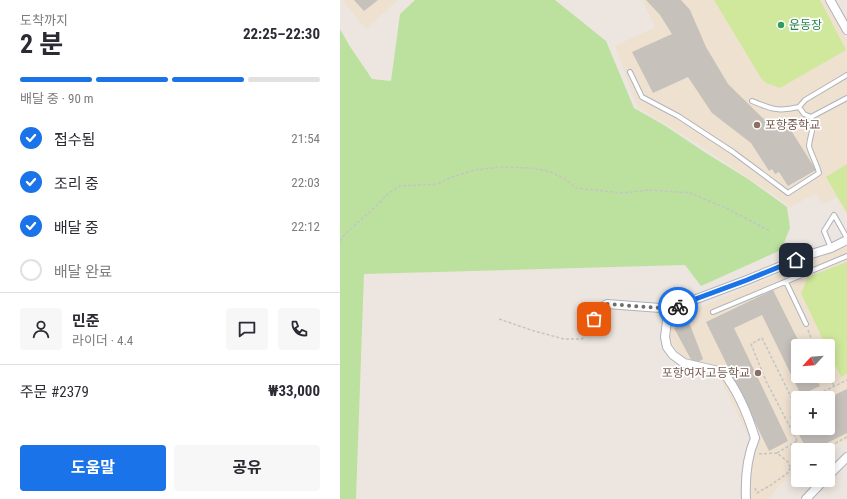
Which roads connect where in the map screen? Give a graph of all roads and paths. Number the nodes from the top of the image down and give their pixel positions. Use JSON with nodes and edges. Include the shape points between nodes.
{"nodes":[{"id":1,"x":830,"y":0,"type":"edge"},
{"id":2,"x":847,"y":30,"type":"edge"},
{"id":3,"x":630,"y":72,"type":"dead end"},
{"id":4,"x":847,"y":75,"type":"edge"},
{"id":5,"x":847,"y":98,"type":"edge"},
{"id":6,"x":752,"y":101,"type":"dead end"},
{"id":7,"x":799,"y":107,"type":"junction"},
{"id":8,"x":811,"y":117,"type":"junction"},
{"id":9,"x":770,"y":231,"type":"dead end"},
{"id":10,"x":847,"y":239,"type":"edge"},
{"id":11,"x":340,"y":241,"type":"edge"},
{"id":12,"x":831,"y":248,"type":"junction"},
{"id":13,"x":847,"y":256,"type":"edge"},
{"id":14,"x":786,"y":282,"type":"junction"},
{"id":15,"x":674,"y":309,"type":"junction"},
{"id":16,"x":713,"y":312,"type":"dead end"},
{"id":17,"x":500,"y":319,"type":"dead end"},
{"id":18,"x":594,"y":319,"type":"joint"},
{"id":19,"x":806,"y":324,"type":"joint"},
{"id":20,"x":811,"y":339,"type":"edge"},
{"id":21,"x":847,"y":380,"type":"edge"},
{"id":22,"x":832,"y":383,"type":"edge"},
{"id":23,"x":834,"y":386,"type":"junction"},
{"id":24,"x":824,"y":391,"type":"edge"},
{"id":25,"x":791,"y":397,"type":"edge"},
{"id":26,"x":791,"y":429,"type":"edge"},
{"id":27,"x":794,"y":435,"type":"edge"},
{"id":28,"x":847,"y":437,"type":"edge"},
{"id":29,"x":797,"y":441,"type":"joint"},
{"id":30,"x":835,"y":443,"type":"edge"},
{"id":31,"x":777,"y":453,"type":"junction"},
{"id":32,"x":754,"y":456,"type":"dead end"},
{"id":33,"x":847,"y":457,"type":"edge"},
{"id":34,"x":790,"y":467,"type":"joint"},
{"id":35,"x":835,"y":469,"type":"edge"},
{"id":36,"x":755,"y":486,"type":"dead end"},
{"id":37,"x":817,"y":487,"type":"edge"},
{"id":38,"x":746,"y":499,"type":"edge"},
{"id":39,"x":806,"y":499,"type":"edge"}],
"edges":[{"from":1,"to":2,"type":"street"},
{"from":3,"to":8,"type":"lane","via":[[642,97],[678,116],[733,152],[788,193],[819,173],[817,162],[809,147],[814,126]]},
{"from":4,"to":7,"type":"lane","via":[[805,100]]},
{"from":5,"to":8,"type":"lane"},
{"from":6,"to":7,"type":"lane","via":[[772,110]]},
{"from":7,"to":8,"type":"lane","via":[[804,114]]},
{"from":9,"to":11,"type":"path","via":[[690,193],[649,190],[623,193],[576,188],[551,172],[502,167],[475,170],[437,184],[400,186],[389,193]]},
{"from":10,"to":12,"type":"street"},
{"from":10,"to":12,"type":"lane","via":[[834,215],[824,231]]},
{"from":12,"to":15,"type":"street"},
{"from":13,"to":14,"type":"lane"},
{"from":14,"to":16,"type":"lane"},
{"from":14,"to":19,"type":"lane"},
{"from":15,"to":18,"type":"street","via":[[607,304],[598,309]]},
{"from":15,"to":38,"type":"street","via":[[667,321],[667,347],[684,363],[723,372],[737,392],[751,425],[755,438],[747,469]]},
{"from":17,"to":18,"type":"path","via":[[564,339],[582,339],[590,330]]},
{"from":19,"to":20,"type":"path"},
{"from":21,"to":23,"type":"path"},
{"from":22,"to":23,"type":"path"},
{"from":23,"to":24,"type":"path"},
{"from":25,"to":26,"type":"path","via":[[762,338],[751,344],[766,381]]},
{"from":27,"to":29,"type":"path"},
{"from":28,"to":30,"type":"path"},
{"from":29,"to":31,"type":"path"},
{"from":31,"to":32,"type":"path","via":[[761,453]]},
{"from":31,"to":34,"type":"path"},
{"from":33,"to":35,"type":"street"},
{"from":34,"to":36,"type":"path","via":[[789,472],[762,491],[757,493]]},
{"from":37,"to":39,"type":"street"}]}
